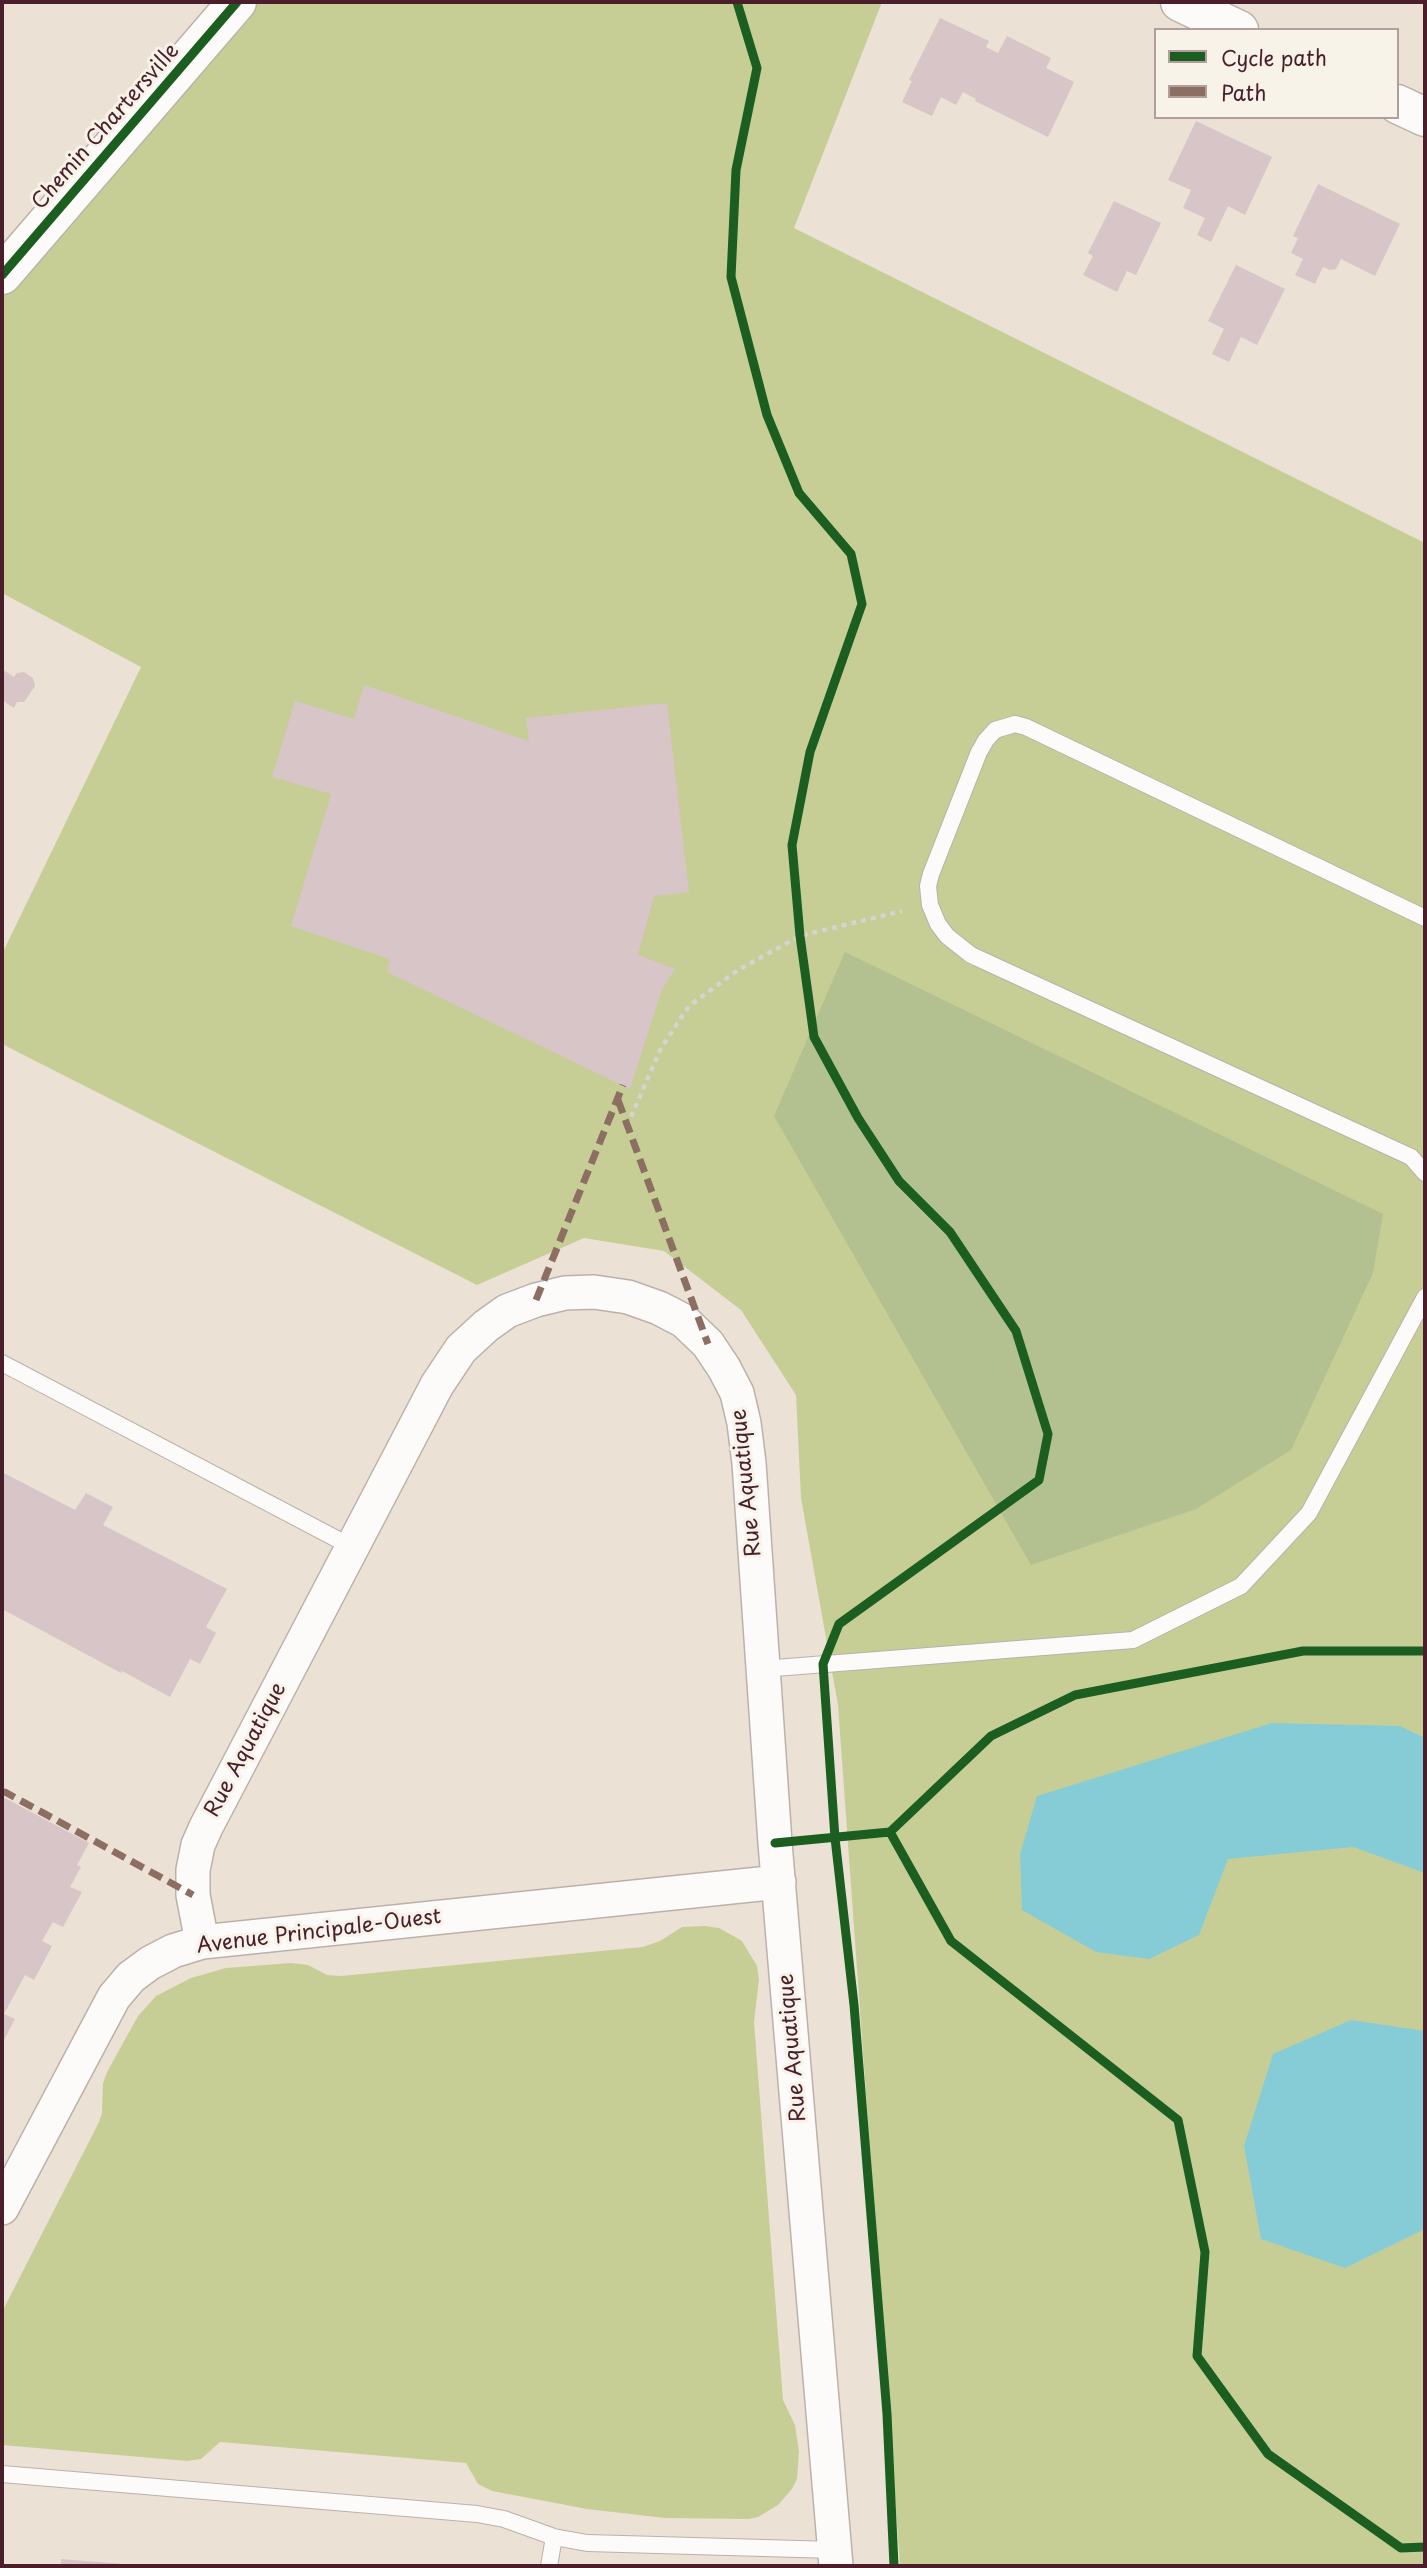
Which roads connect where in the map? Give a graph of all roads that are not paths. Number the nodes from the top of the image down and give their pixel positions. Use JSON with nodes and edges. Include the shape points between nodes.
{"nodes":[{"id":1,"x":237,"y":2,"type":"edge"},
{"id":2,"x":1180,"y":2,"type":"edge"},
{"id":3,"x":1235,"y":28,"type":"edge"},
{"id":4,"x":1399,"y":105,"type":"edge"},
{"id":5,"x":1425,"y":117,"type":"edge"},
{"id":6,"x":2,"y":275,"type":"edge"},
{"id":7,"x":1425,"y":918,"type":"edge"},
{"id":8,"x":1425,"y":1173,"type":"edge"},
{"id":9,"x":1425,"y":1297,"type":"edge"},
{"id":10,"x":2,"y":1363,"type":"edge"},
{"id":11,"x":352,"y":1548,"type":"junction"},
{"id":12,"x":762,"y":1669,"type":"junction"},
{"id":13,"x":779,"y":1882,"type":"junction"},
{"id":14,"x":202,"y":1942,"type":"junction"},
{"id":15,"x":2,"y":2208,"type":"edge"},
{"id":16,"x":2,"y":2474,"type":"edge"},
{"id":17,"x":554,"y":2537,"type":"junction"},
{"id":18,"x":835,"y":2558,"type":"edge"},
{"id":19,"x":549,"y":2566,"type":"edge"}],
"edges":[{"from":1,"to":6,"type":"street","name":"Chemin Chartersville"},
{"from":2,"to":3,"type":"street"},
{"from":4,"to":5,"type":"street"},
{"from":7,"to":8,"type":"lane","via":[[1015,724],[995,730],[979,752],[931,874],[928,895],[938,924],[971,954],[1410,1157]]},
{"from":9,"to":12,"type":"lane","via":[[1309,1513],[1241,1586],[1133,1640]]},
{"from":10,"to":11,"type":"lane"},
{"from":11,"to":12,"type":"street","name":"Rue Aquatique","via":[[437,1384],[461,1349],[486,1326],[507,1311],[565,1293],[628,1297],[684,1321],[708,1344],[737,1393],[749,1463]]},
{"from":11,"to":14,"type":"street","name":"Rue Aquatique","via":[[198,1845],[193,1895]]},
{"from":12,"to":13,"type":"street","name":"Rue Aquatique"},
{"from":13,"to":14,"type":"street","name":"Avenue Principale-Ouest"},
{"from":13,"to":18,"type":"street","name":"Rue Aquatique"},
{"from":14,"to":15,"type":"street","name":"Avenue Principale-Ouest","via":[[150,1963],[114,1997]]},
{"from":16,"to":17,"type":"lane","via":[[477,2514]]},
{"from":17,"to":18,"type":"lane","via":[[587,2543]]},
{"from":17,"to":19,"type":"lane"}]}
